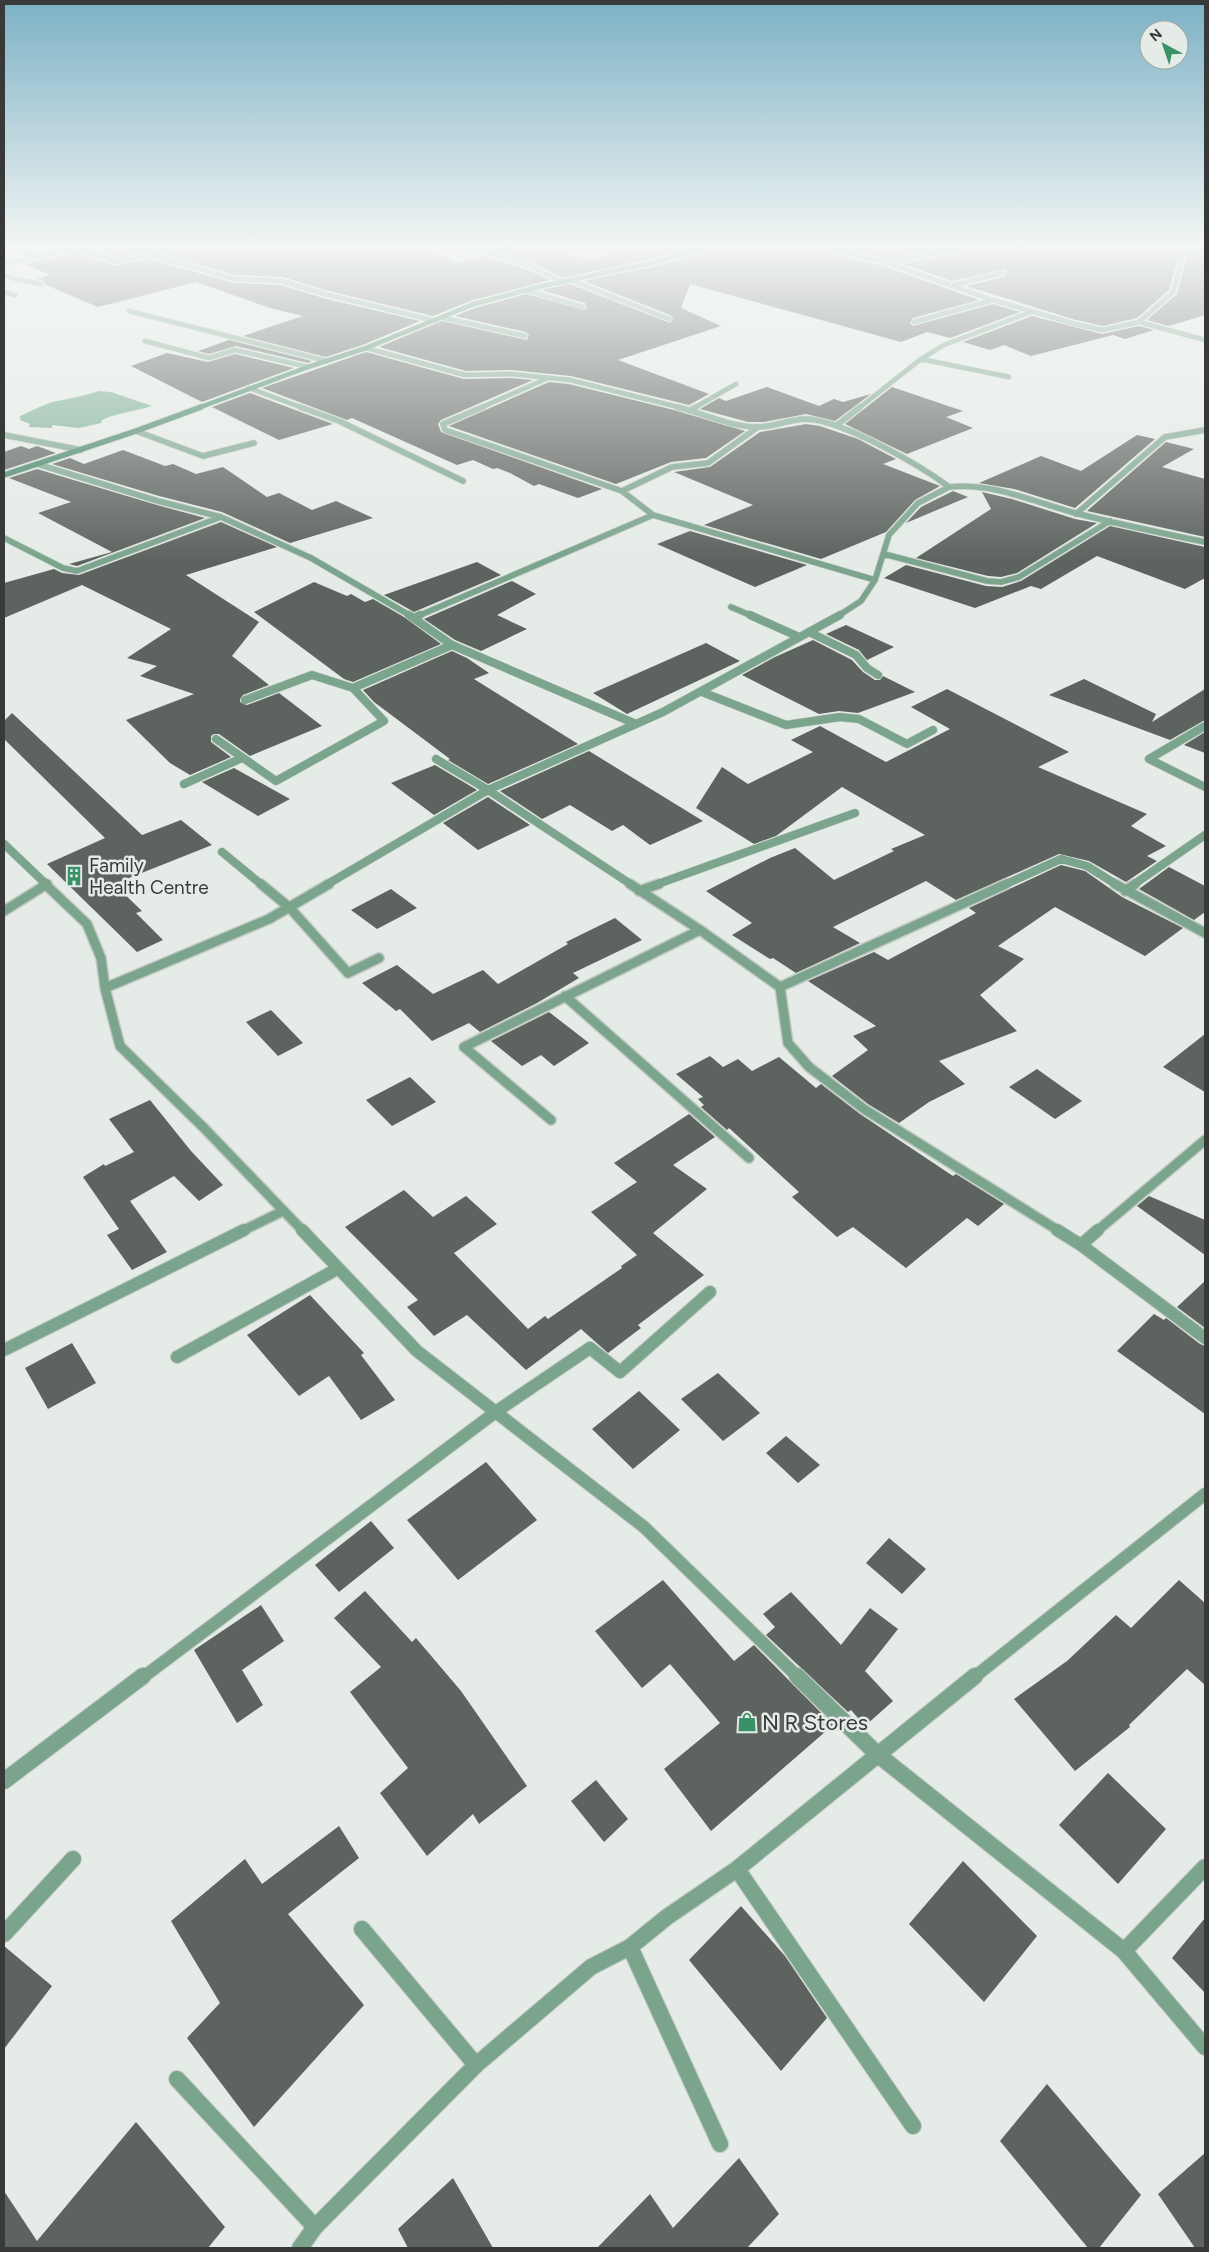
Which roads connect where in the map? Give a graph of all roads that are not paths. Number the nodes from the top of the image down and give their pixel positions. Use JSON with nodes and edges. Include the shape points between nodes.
{"nodes":[{"id":1,"x":179,"y":350,"type":"edge"},
{"id":2,"x":235,"y":350,"type":"edge"},
{"id":3,"x":235,"y":350,"type":"edge"},
{"id":4,"x":284,"y":350,"type":"edge"},
{"id":5,"x":360,"y":350,"type":"edge"},
{"id":6,"x":374,"y":350,"type":"edge"},
{"id":7,"x":936,"y":350,"type":"edge"},
{"id":8,"x":921,"y":359,"type":"junction"},
{"id":9,"x":327,"y":361,"type":"junction"},
{"id":10,"x":308,"y":367,"type":"junction"},
{"id":11,"x":1009,"y":377,"type":"dead end"},
{"id":12,"x":549,"y":378,"type":"junction"},
{"id":13,"x":736,"y":384,"type":"dead end"},
{"id":14,"x":249,"y":388,"type":"junction"},
{"id":15,"x":690,"y":410,"type":"junction"},
{"id":16,"x":837,"y":425,"type":"junction"},
{"id":17,"x":758,"y":426,"type":"junction"},
{"id":18,"x":1205,"y":430,"type":"edge"},
{"id":19,"x":136,"y":431,"type":"junction"},
{"id":20,"x":4,"y":435,"type":"edge"},
{"id":21,"x":254,"y":443,"type":"dead end"},
{"id":22,"x":81,"y":450,"type":"junction"},
{"id":23,"x":37,"y":464,"type":"junction"},
{"id":24,"x":4,"y":475,"type":"edge"},
{"id":25,"x":464,"y":481,"type":"dead end"},
{"id":26,"x":949,"y":486,"type":"junction"},
{"id":27,"x":622,"y":491,"type":"junction"},
{"id":28,"x":1076,"y":514,"type":"junction"},
{"id":29,"x":653,"y":515,"type":"junction"},
{"id":30,"x":221,"y":517,"type":"junction"},
{"id":31,"x":1110,"y":521,"type":"junction"},
{"id":32,"x":4,"y":538,"type":"edge"},
{"id":33,"x":1205,"y":542,"type":"edge"},
{"id":34,"x":884,"y":554,"type":"junction"},
{"id":35,"x":875,"y":580,"type":"junction"},
{"id":36,"x":731,"y":607,"type":"dead end"},
{"id":37,"x":414,"y":618,"type":"junction"},
{"id":38,"x":809,"y":632,"type":"junction"},
{"id":39,"x":799,"y":637,"type":"junction"},
{"id":40,"x":452,"y":645,"type":"junction"},
{"id":41,"x":878,"y":674,"type":"dead end"},
{"id":42,"x":353,"y":688,"type":"junction"},
{"id":43,"x":702,"y":692,"type":"junction"},
{"id":44,"x":245,"y":700,"type":"dead end"},
{"id":45,"x":636,"y":724,"type":"junction"},
{"id":46,"x":1205,"y":726,"type":"edge"},
{"id":47,"x":933,"y":730,"type":"dead end"},
{"id":48,"x":216,"y":739,"type":"dead end"},
{"id":49,"x":242,"y":758,"type":"junction"},
{"id":50,"x":436,"y":759,"type":"dead end"},
{"id":51,"x":184,"y":784,"type":"dead end"},
{"id":52,"x":1205,"y":787,"type":"edge"},
{"id":53,"x":488,"y":790,"type":"junction"},
{"id":54,"x":855,"y":813,"type":"dead end"},
{"id":55,"x":1205,"y":835,"type":"edge"},
{"id":56,"x":4,"y":844,"type":"edge"},
{"id":57,"x":222,"y":852,"type":"dead end"},
{"id":58,"x":47,"y":884,"type":"junction"},
{"id":59,"x":1125,"y":890,"type":"junction"},
{"id":60,"x":639,"y":891,"type":"junction"},
{"id":61,"x":290,"y":908,"type":"junction"},
{"id":62,"x":4,"y":911,"type":"edge"},
{"id":63,"x":700,"y":930,"type":"junction"},
{"id":64,"x":1205,"y":933,"type":"edge"},
{"id":65,"x":379,"y":958,"type":"dead end"},
{"id":66,"x":780,"y":987,"type":"junction"},
{"id":67,"x":105,"y":988,"type":"junction"},
{"id":68,"x":565,"y":996,"type":"junction"},
{"id":69,"x":551,"y":1120,"type":"dead end"},
{"id":70,"x":1205,"y":1140,"type":"edge"},
{"id":71,"x":749,"y":1158,"type":"dead end"},
{"id":72,"x":283,"y":1211,"type":"junction"},
{"id":73,"x":1081,"y":1245,"type":"junction"},
{"id":74,"x":337,"y":1269,"type":"junction"},
{"id":75,"x":710,"y":1292,"type":"dead end"},
{"id":76,"x":1205,"y":1338,"type":"edge"},
{"id":77,"x":4,"y":1350,"type":"edge"},
{"id":78,"x":177,"y":1357,"type":"dead end"},
{"id":79,"x":497,"y":1412,"type":"junction"},
{"id":80,"x":1205,"y":1494,"type":"edge"},
{"id":81,"x":877,"y":1754,"type":"junction"},
{"id":82,"x":4,"y":1781,"type":"edge"},
{"id":83,"x":73,"y":1859,"type":"dead end"},
{"id":84,"x":1205,"y":1867,"type":"edge"},
{"id":85,"x":738,"y":1869,"type":"junction"},
{"id":86,"x":362,"y":1928,"type":"dead end"},
{"id":87,"x":4,"y":1934,"type":"edge"},
{"id":88,"x":630,"y":1947,"type":"junction"},
{"id":89,"x":1124,"y":1951,"type":"junction"},
{"id":90,"x":1205,"y":2047,"type":"edge"},
{"id":91,"x":476,"y":2065,"type":"junction"},
{"id":92,"x":177,"y":2079,"type":"dead end"},
{"id":93,"x":913,"y":2126,"type":"dead end"},
{"id":94,"x":720,"y":2144,"type":"dead end"},
{"id":95,"x":315,"y":2227,"type":"junction"},
{"id":96,"x":300,"y":2248,"type":"edge"}],
"edges":[{"from":1,"to":3,"type":"street","via":[[209,358]]},
{"from":2,"to":10,"type":"street"},
{"from":4,"to":9,"type":"street"},
{"from":5,"to":9,"type":"main road"},
{"from":6,"to":12,"type":"street","via":[[465,375],[511,374]]},
{"from":7,"to":8,"type":"street"},
{"from":8,"to":11,"type":"street"},
{"from":8,"to":16,"type":"street"},
{"from":9,"to":10,"type":"main road"},
{"from":10,"to":14,"type":"main road"},
{"from":12,"to":15,"type":"street","via":[[570,380]]},
{"from":12,"to":27,"type":"street","via":[[443,424],[445,430]]},
{"from":13,"to":15,"type":"street"},
{"from":14,"to":19,"type":"main road"},
{"from":14,"to":25,"type":"street","via":[[340,421]]},
{"from":15,"to":17,"type":"street","via":[[733,424]]},
{"from":16,"to":17,"type":"street","via":[[806,419]]},
{"from":16,"to":26,"type":"street","via":[[928,470]]},
{"from":17,"to":27,"type":"street","via":[[708,463],[672,467]]},
{"from":18,"to":28,"type":"street","via":[[1165,437]]},
{"from":19,"to":21,"type":"street","via":[[203,456]]},
{"from":19,"to":22,"type":"main road"},
{"from":20,"to":22,"type":"street"},
{"from":22,"to":23,"type":"main road"},
{"from":23,"to":24,"type":"main road"},
{"from":23,"to":30,"type":"street"},
{"from":26,"to":28,"type":"street","via":[[977,486]]},
{"from":26,"to":34,"type":"street","via":[[918,503],[890,535]]},
{"from":27,"to":29,"type":"street"},
{"from":28,"to":31,"type":"street"},
{"from":29,"to":35,"type":"street"},
{"from":29,"to":37,"type":"street"},
{"from":30,"to":32,"type":"street","via":[[77,571],[63,568]]},
{"from":30,"to":37,"type":"street","via":[[311,558]]},
{"from":31,"to":33,"type":"street"},
{"from":31,"to":34,"type":"street","via":[[1019,576],[1001,582],[986,581]]},
{"from":34,"to":35,"type":"street"},
{"from":35,"to":38,"type":"street","via":[[861,601]]},
{"from":36,"to":39,"type":"street"},
{"from":37,"to":40,"type":"street"},
{"from":38,"to":39,"type":"street"},
{"from":38,"to":41,"type":"street","via":[[856,655],[867,668]]},
{"from":39,"to":43,"type":"street"},
{"from":40,"to":42,"type":"street"},
{"from":40,"to":45,"type":"street"},
{"from":42,"to":44,"type":"street","via":[[312,674]]},
{"from":42,"to":49,"type":"street","via":[[384,721],[276,781]]},
{"from":43,"to":45,"type":"street"},
{"from":43,"to":47,"type":"street","via":[[786,725],[840,717],[859,719],[907,744]]},
{"from":45,"to":53,"type":"street"},
{"from":46,"to":52,"type":"street","via":[[1149,759]]},
{"from":48,"to":49,"type":"street"},
{"from":49,"to":51,"type":"street"},
{"from":50,"to":53,"type":"street"},
{"from":53,"to":60,"type":"street"},
{"from":53,"to":61,"type":"street"},
{"from":54,"to":60,"type":"street"},
{"from":55,"to":59,"type":"street"},
{"from":56,"to":58,"type":"street"},
{"from":57,"to":61,"type":"street"},
{"from":58,"to":62,"type":"street"},
{"from":58,"to":67,"type":"street","via":[[88,924],[102,958]]},
{"from":59,"to":64,"type":"street"},
{"from":59,"to":66,"type":"street","via":[[1086,866],[1061,859]]},
{"from":60,"to":63,"type":"street"},
{"from":61,"to":65,"type":"street","via":[[348,973]]},
{"from":61,"to":67,"type":"street"},
{"from":63,"to":66,"type":"street"},
{"from":63,"to":68,"type":"street"},
{"from":66,"to":73,"type":"street","via":[[788,1043],[809,1067],[864,1109]]},
{"from":67,"to":72,"type":"street","via":[[120,1046]]},
{"from":68,"to":69,"type":"street","via":[[464,1047]]},
{"from":68,"to":71,"type":"street"},
{"from":70,"to":73,"type":"street"},
{"from":72,"to":74,"type":"street"},
{"from":72,"to":77,"type":"street"},
{"from":73,"to":76,"type":"street"},
{"from":74,"to":78,"type":"street"},
{"from":74,"to":79,"type":"street","via":[[417,1351]]},
{"from":75,"to":79,"type":"street","via":[[620,1372],[590,1348]]},
{"from":79,"to":81,"type":"street","via":[[644,1527]]},
{"from":79,"to":82,"type":"street"},
{"from":80,"to":81,"type":"street"},
{"from":81,"to":85,"type":"street"},
{"from":81,"to":89,"type":"street"},
{"from":83,"to":87,"type":"street"},
{"from":84,"to":89,"type":"street"},
{"from":85,"to":88,"type":"street","via":[[667,1917]]},
{"from":85,"to":93,"type":"street"},
{"from":86,"to":91,"type":"street"},
{"from":88,"to":91,"type":"street","via":[[591,1967]]},
{"from":88,"to":94,"type":"street"},
{"from":89,"to":90,"type":"street"},
{"from":91,"to":95,"type":"street"},
{"from":92,"to":95,"type":"street"},
{"from":95,"to":96,"type":"street"}]}
